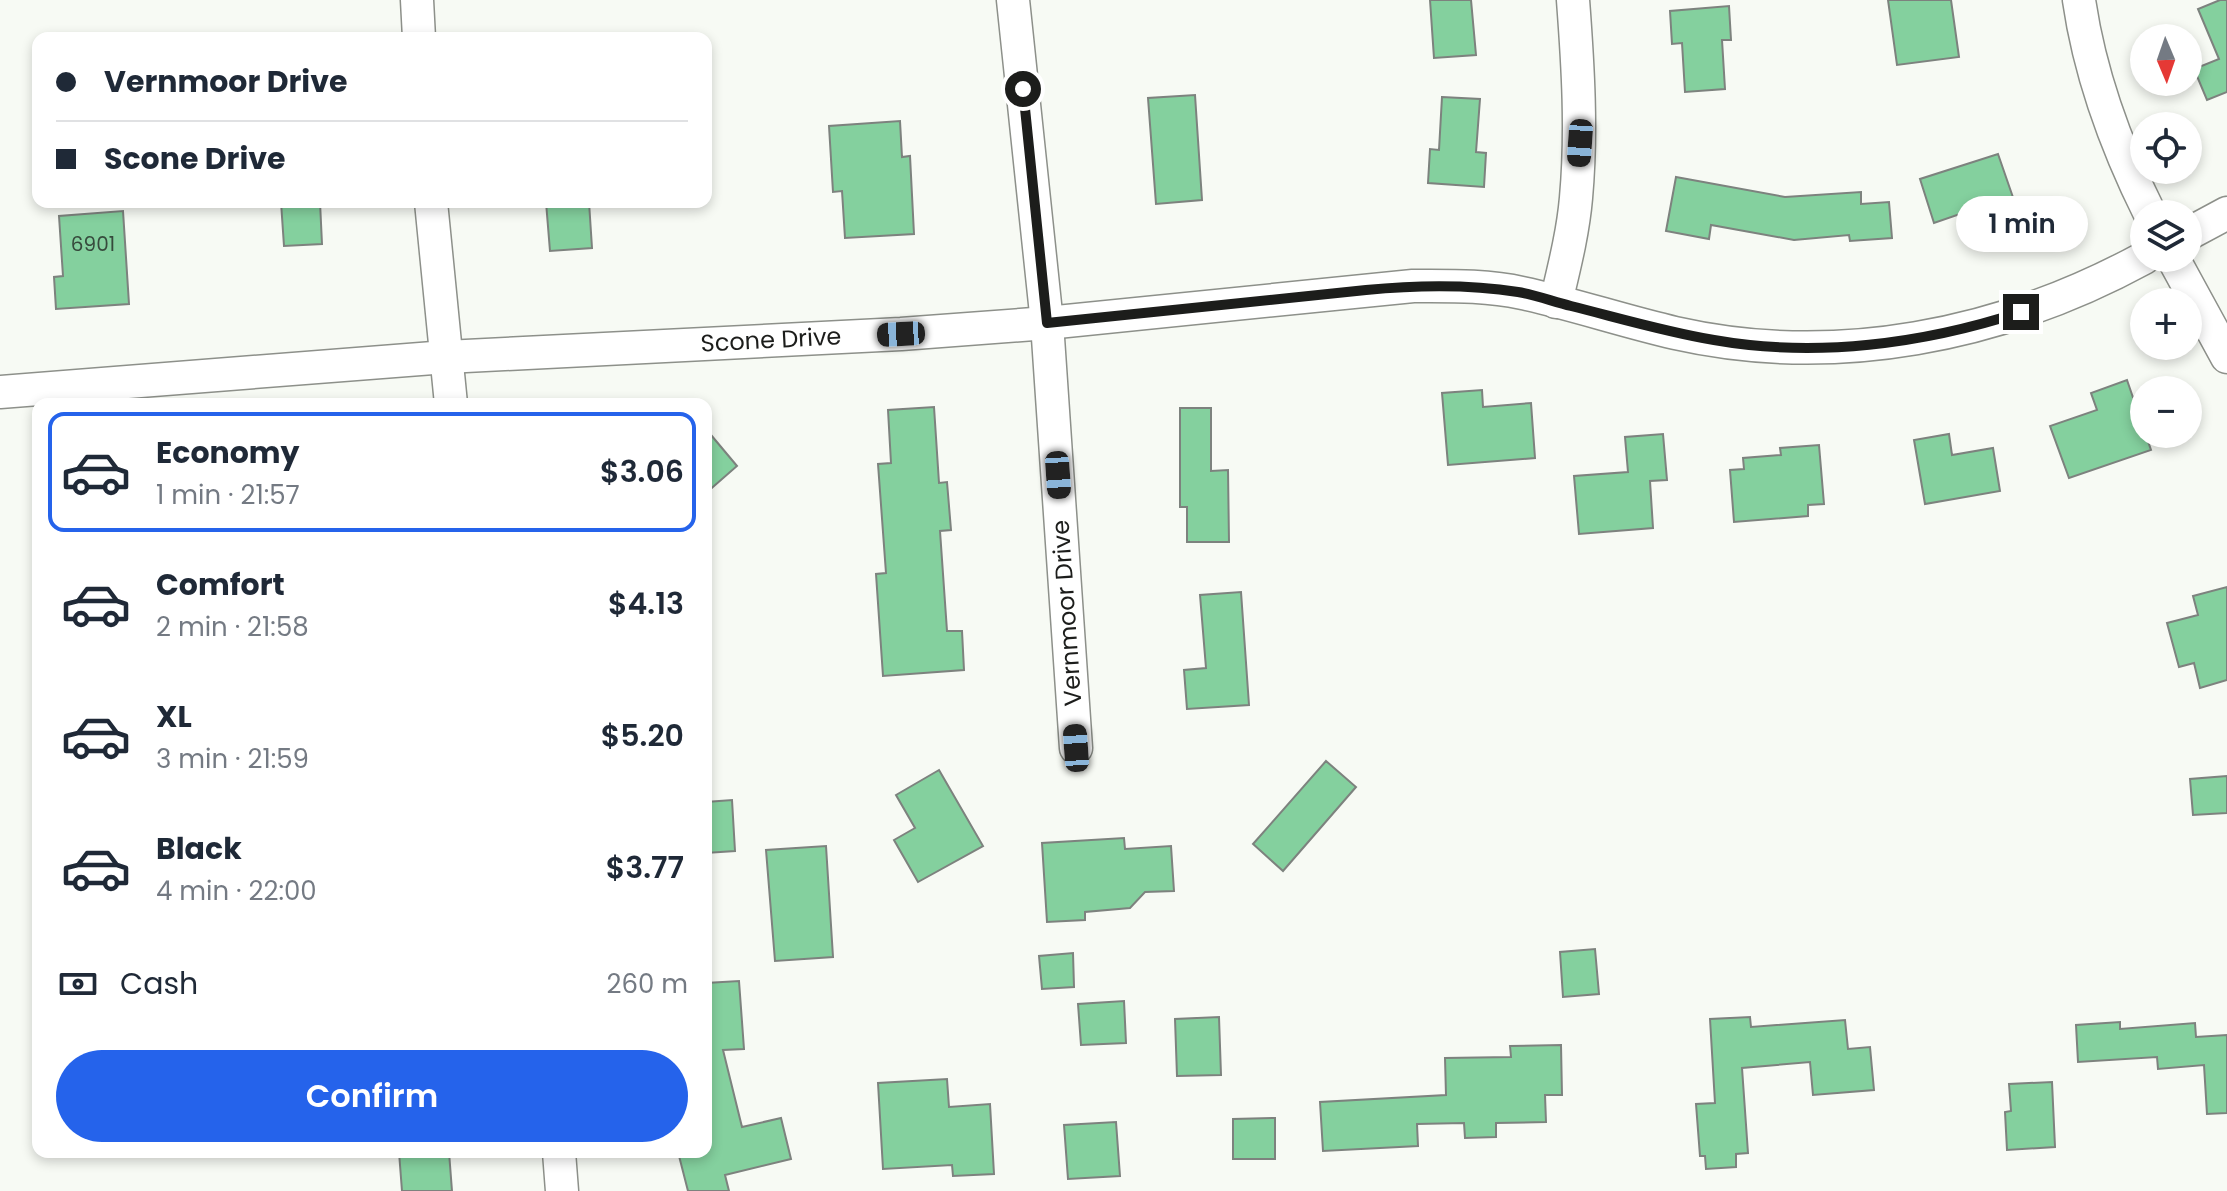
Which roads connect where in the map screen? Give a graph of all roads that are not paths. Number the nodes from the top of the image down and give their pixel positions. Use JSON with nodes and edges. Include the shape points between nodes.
{"nodes":[{"id":1,"x":417,"y":0,"type":"edge"},
{"id":2,"x":1013,"y":0,"type":"edge"},
{"id":3,"x":1573,"y":0,"type":"edge"},
{"id":4,"x":2079,"y":0,"type":"edge"},
{"id":5,"x":419,"y":32,"type":"edge"},
{"id":6,"x":2143,"y":200,"type":"edge"},
{"id":7,"x":432,"y":208,"type":"edge"},
{"id":8,"x":2227,"y":213,"type":"edge"},
{"id":9,"x":2202,"y":226,"type":"edge"},
{"id":10,"x":2130,"y":265,"type":"edge"},
{"id":11,"x":2181,"y":272,"type":"edge"},
{"id":12,"x":1556,"y":302,"type":"junction"},
{"id":13,"x":1047,"y":323,"type":"junction"},
{"id":14,"x":446,"y":357,"type":"junction"},
{"id":15,"x":2227,"y":357,"type":"edge"},
{"id":16,"x":0,"y":392,"type":"edge"},
{"id":17,"x":450,"y":398,"type":"edge"},
{"id":18,"x":1076,"y":748,"type":"dead end"},
{"id":19,"x":559,"y":1158,"type":"edge"},
{"id":20,"x":562,"y":1191,"type":"edge"}],
"edges":[{"from":1,"to":5,"type":"street"},
{"from":2,"to":13,"type":"street","name":"Vernmoor Drive"},
{"from":3,"to":12,"type":"street","via":[[1579,158]]},
{"from":4,"to":6,"type":"street","via":[[2103,106]]},
{"from":7,"to":14,"type":"street"},
{"from":8,"to":9,"type":"street"},
{"from":10,"to":12,"type":"street","name":"Scone Drive","via":[[2050,303],[1884,344],[1774,347],[1718,341]]},
{"from":11,"to":15,"type":"street"},
{"from":12,"to":13,"type":"street","name":"Scone Drive","via":[[1520,292],[1413,286]]},
{"from":13,"to":14,"type":"street","name":"Scone Drive"},
{"from":13,"to":18,"type":"street","name":"Vernmoor Drive"},
{"from":14,"to":16,"type":"street","name":"Scone Drive"},
{"from":14,"to":17,"type":"street"},
{"from":19,"to":20,"type":"street"}]}
